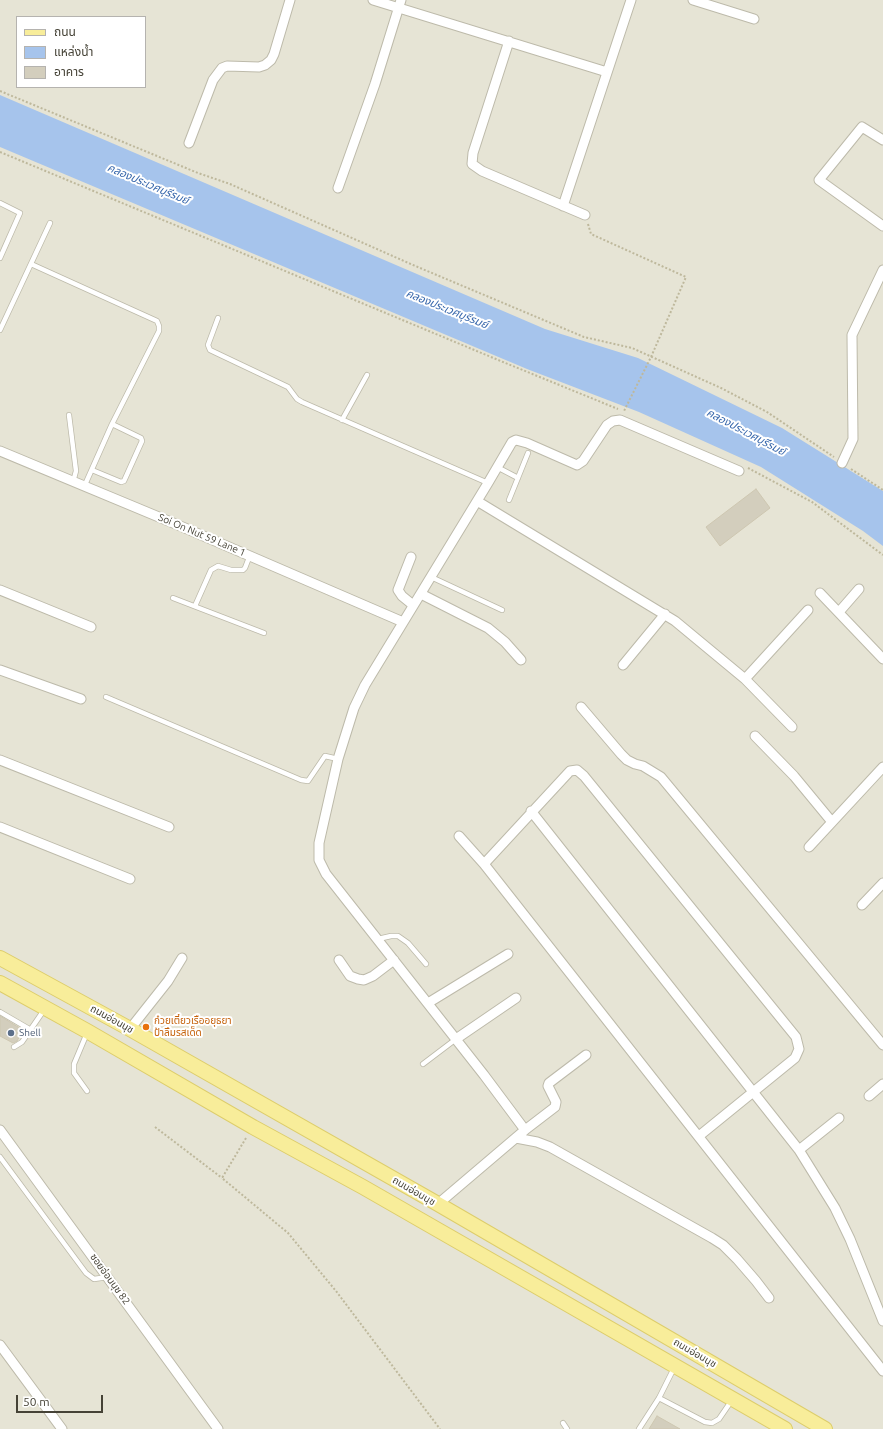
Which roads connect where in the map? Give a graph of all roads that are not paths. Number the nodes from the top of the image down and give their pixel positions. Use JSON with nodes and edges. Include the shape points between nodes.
{"nodes":[{"id":1,"x":290,"y":0,"type":"edge"},
{"id":2,"x":374,"y":0,"type":"edge"},
{"id":3,"x":631,"y":0,"type":"edge"},
{"id":4,"x":693,"y":0,"type":"edge"},
{"id":5,"x":400,"y":4,"type":"edge"},
{"id":6,"x":754,"y":19,"type":"dead end"},
{"id":7,"x":509,"y":41,"type":"junction"},
{"id":8,"x":607,"y":72,"type":"junction"},
{"id":9,"x":883,"y":140,"type":"edge"},
{"id":10,"x":189,"y":143,"type":"dead end"},
{"id":11,"x":338,"y":188,"type":"dead end"},
{"id":12,"x":0,"y":203,"type":"edge"},
{"id":13,"x":564,"y":206,"type":"junction"},
{"id":14,"x":585,"y":215,"type":"road end"},
{"id":15,"x":50,"y":223,"type":"dead end"},
{"id":16,"x":883,"y":226,"type":"edge"},
{"id":17,"x":0,"y":258,"type":"edge"},
{"id":18,"x":31,"y":264,"type":"junction"},
{"id":19,"x":883,"y":270,"type":"edge"},
{"id":20,"x":218,"y":318,"type":"dead end"},
{"id":21,"x":0,"y":330,"type":"edge"},
{"id":22,"x":367,"y":375,"type":"dead end"},
{"id":23,"x":69,"y":415,"type":"dead end"},
{"id":24,"x":342,"y":420,"type":"junction"},
{"id":25,"x":112,"y":424,"type":"junction"},
{"id":26,"x":0,"y":451,"type":"edge"},
{"id":27,"x":528,"y":454,"type":"dead end"},
{"id":28,"x":842,"y":463,"type":"road end"},
{"id":29,"x":497,"y":467,"type":"junction"},
{"id":30,"x":743,"y":469,"type":"road end"},
{"id":31,"x":92,"y":470,"type":"junction"},
{"id":32,"x":518,"y":478,"type":"junction"},
{"id":33,"x":73,"y":482,"type":"junction"},
{"id":34,"x":488,"y":483,"type":"junction"},
{"id":35,"x":84,"y":487,"type":"junction"},
{"id":36,"x":509,"y":500,"type":"dead end"},
{"id":37,"x":477,"y":501,"type":"junction"},
{"id":38,"x":250,"y":555,"type":"junction"},
{"id":39,"x":411,"y":557,"type":"dead end"},
{"id":40,"x":430,"y":577,"type":"junction"},
{"id":41,"x":859,"y":589,"type":"dead end"},
{"id":42,"x":0,"y":590,"type":"edge"},
{"id":43,"x":820,"y":593,"type":"dead end"},
{"id":44,"x":421,"y":594,"type":"junction"},
{"id":45,"x":173,"y":598,"type":"dead end"},
{"id":46,"x":414,"y":605,"type":"junction"},
{"id":47,"x":195,"y":606,"type":"junction"},
{"id":48,"x":502,"y":610,"type":"dead end"},
{"id":49,"x":808,"y":610,"type":"dead end"},
{"id":50,"x":839,"y":612,"type":"junction"},
{"id":51,"x":666,"y":614,"type":"junction"},
{"id":52,"x":403,"y":622,"type":"junction"},
{"id":53,"x":91,"y":626,"type":"dead end"},
{"id":54,"x":264,"y":633,"type":"dead end"},
{"id":55,"x":883,"y":659,"type":"edge"},
{"id":56,"x":521,"y":660,"type":"dead end"},
{"id":57,"x":623,"y":665,"type":"dead end"},
{"id":58,"x":0,"y":670,"type":"edge"},
{"id":59,"x":745,"y":679,"type":"junction"},
{"id":60,"x":106,"y":697,"type":"dead end"},
{"id":61,"x":81,"y":699,"type":"dead end"},
{"id":62,"x":581,"y":706,"type":"dead end"},
{"id":63,"x":792,"y":727,"type":"dead end"},
{"id":64,"x":755,"y":736,"type":"dead end"},
{"id":65,"x":338,"y":759,"type":"junction"},
{"id":66,"x":0,"y":760,"type":"edge"},
{"id":67,"x":883,"y":767,"type":"edge"},
{"id":68,"x":531,"y":811,"type":"junction"},
{"id":69,"x":832,"y":822,"type":"junction"},
{"id":70,"x":0,"y":827,"type":"edge"},
{"id":71,"x":169,"y":827,"type":"dead end"},
{"id":72,"x":459,"y":836,"type":"dead end"},
{"id":73,"x":809,"y":847,"type":"dead end"},
{"id":74,"x":484,"y":864,"type":"junction"},
{"id":75,"x":130,"y":879,"type":"dead end"},
{"id":76,"x":883,"y":883,"type":"edge"},
{"id":77,"x":862,"y":905,"type":"dead end"},
{"id":78,"x":378,"y":939,"type":"junction"},
{"id":79,"x":508,"y":954,"type":"dead end"},
{"id":80,"x":0,"y":958,"type":"edge"},
{"id":81,"x":182,"y":958,"type":"dead end"},
{"id":82,"x":339,"y":960,"type":"dead end"},
{"id":83,"x":394,"y":960,"type":"junction"},
{"id":84,"x":426,"y":964,"type":"dead end"},
{"id":85,"x":0,"y":983,"type":"edge"},
{"id":86,"x":516,"y":998,"type":"dead end"},
{"id":87,"x":428,"y":1003,"type":"junction"},
{"id":88,"x":45,"y":1009,"type":"junction"},
{"id":89,"x":0,"y":1012,"type":"edge"},
{"id":90,"x":130,"y":1029,"type":"junction"},
{"id":91,"x":31,"y":1030,"type":"junction"},
{"id":92,"x":87,"y":1031,"type":"junction"},
{"id":93,"x":456,"y":1039,"type":"junction"},
{"id":94,"x":883,"y":1045,"type":"edge"},
{"id":95,"x":14,"y":1047,"type":"dead end"},
{"id":96,"x":586,"y":1055,"type":"dead end"},
{"id":97,"x":423,"y":1064,"type":"dead end"},
{"id":98,"x":883,"y":1084,"type":"edge"},
{"id":99,"x":86,"y":1091,"type":"dead end"},
{"id":100,"x":754,"y":1092,"type":"junction"},
{"id":101,"x":869,"y":1096,"type":"dead end"},
{"id":102,"x":839,"y":1118,"type":"dead end"},
{"id":103,"x":0,"y":1130,"type":"edge"},
{"id":104,"x":525,"y":1130,"type":"junction"},
{"id":105,"x":699,"y":1136,"type":"junction"},
{"id":106,"x":516,"y":1138,"type":"junction"},
{"id":107,"x":799,"y":1150,"type":"junction"},
{"id":108,"x":0,"y":1157,"type":"edge"},
{"id":109,"x":374,"y":1168,"type":"junction"},
{"id":110,"x":362,"y":1187,"type":"junction"},
{"id":111,"x":438,"y":1204,"type":"junction"},
{"id":112,"x":108,"y":1277,"type":"junction"},
{"id":113,"x":769,"y":1298,"type":"dead end"},
{"id":114,"x":883,"y":1322,"type":"edge"},
{"id":115,"x":0,"y":1345,"type":"edge"},
{"id":116,"x":675,"y":1366,"type":"junction"},
{"id":117,"x":883,"y":1371,"type":"edge"},
{"id":118,"x":658,"y":1398,"type":"junction"},
{"id":119,"x":733,"y":1398,"type":"junction"},
{"id":120,"x":562,"y":1423,"type":"dead end"},
{"id":121,"x":62,"y":1429,"type":"edge"},
{"id":122,"x":218,"y":1429,"type":"edge"},
{"id":123,"x":567,"y":1429,"type":"edge"},
{"id":124,"x":639,"y":1429,"type":"edge"},
{"id":125,"x":785,"y":1429,"type":"edge"},
{"id":126,"x":825,"y":1429,"type":"edge"}],
"edges":[{"from":1,"to":10,"type":"street","via":[[271,60],[259,67],[222,68],[213,80]]},
{"from":2,"to":5,"type":"street"},
{"from":3,"to":8,"type":"street"},
{"from":4,"to":6,"type":"street"},
{"from":5,"to":7,"type":"street"},
{"from":5,"to":11,"type":"street"},
{"from":7,"to":8,"type":"street"},
{"from":7,"to":13,"type":"street","via":[[473,153],[472,164],[482,171]]},
{"from":8,"to":13,"type":"street"},
{"from":9,"to":16,"type":"street","via":[[862,127],[819,180]]},
{"from":12,"to":17,"type":"lane","via":[[20,212]]},
{"from":13,"to":14,"type":"street"},
{"from":15,"to":18,"type":"lane"},
{"from":18,"to":21,"type":"lane"},
{"from":18,"to":25,"type":"lane","via":[[157,321],[158,331]]},
{"from":19,"to":28,"type":"street","via":[[852,335],[853,439]]},
{"from":20,"to":24,"type":"lane","via":[[208,345],[210,350],[288,387],[297,399]]},
{"from":22,"to":24,"type":"lane"},
{"from":23,"to":33,"type":"lane","via":[[76,471]]},
{"from":24,"to":34,"type":"lane"},
{"from":25,"to":31,"type":"lane"},
{"from":25,"to":31,"type":"lane","via":[[141,438],[142,441],[124,481]]},
{"from":26,"to":33,"type":"street","name":"Soi On Nut 59 Lane 1"},
{"from":27,"to":32,"type":"lane"},
{"from":29,"to":30,"type":"street","via":[[512,442],[516,440],[577,465],[586,458],[608,425],[620,420]]},
{"from":29,"to":32,"type":"lane"},
{"from":29,"to":34,"type":"street"},
{"from":31,"to":35,"type":"lane"},
{"from":32,"to":36,"type":"lane"},
{"from":33,"to":35,"type":"street","name":"Soi On Nut 59 Lane 1"},
{"from":34,"to":37,"type":"street"},
{"from":35,"to":38,"type":"street","name":"Soi On Nut 59 Lane 1"},
{"from":37,"to":40,"type":"street"},
{"from":37,"to":51,"type":"street"},
{"from":38,"to":47,"type":"lane","via":[[243,570],[218,566],[211,570]]},
{"from":38,"to":52,"type":"street","name":"Soi On Nut 59 Lane 1"},
{"from":39,"to":46,"type":"street","via":[[398,590]]},
{"from":40,"to":44,"type":"street"},
{"from":40,"to":48,"type":"lane"},
{"from":41,"to":50,"type":"street"},
{"from":42,"to":53,"type":"street"},
{"from":43,"to":50,"type":"street"},
{"from":44,"to":46,"type":"street"},
{"from":44,"to":56,"type":"street","via":[[488,628]]},
{"from":45,"to":47,"type":"lane"},
{"from":46,"to":52,"type":"street"},
{"from":47,"to":54,"type":"lane"},
{"from":49,"to":59,"type":"street"},
{"from":50,"to":55,"type":"street"},
{"from":51,"to":57,"type":"street"},
{"from":51,"to":59,"type":"street"},
{"from":52,"to":65,"type":"street","via":[[354,708]]},
{"from":58,"to":61,"type":"street"},
{"from":59,"to":63,"type":"street"},
{"from":60,"to":65,"type":"lane","via":[[301,780],[308,780],[325,756]]},
{"from":62,"to":94,"type":"street","via":[[621,754],[661,777]]},
{"from":64,"to":69,"type":"street","via":[[794,776]]},
{"from":65,"to":78,"type":"street","via":[[319,843],[319,860],[326,874]]},
{"from":66,"to":71,"type":"street"},
{"from":67,"to":69,"type":"street"},
{"from":68,"to":74,"type":"street"},
{"from":68,"to":100,"type":"street"},
{"from":68,"to":100,"type":"street","via":[[570,771],[577,770],[796,1037],[799,1050],[795,1058]]},
{"from":69,"to":73,"type":"street"},
{"from":70,"to":75,"type":"street"},
{"from":72,"to":74,"type":"street"},
{"from":74,"to":105,"type":"street"},
{"from":76,"to":77,"type":"street"},
{"from":78,"to":83,"type":"street"},
{"from":78,"to":84,"type":"lane","via":[[398,936],[408,943]]},
{"from":79,"to":87,"type":"street"},
{"from":80,"to":90,"type":"main road","name":"ถนนอ่อนนุช"},
{"from":81,"to":90,"type":"street"},
{"from":82,"to":83,"type":"street","via":[[350,976],[364,980]]},
{"from":83,"to":87,"type":"street"},
{"from":85,"to":88,"type":"main road","name":"ถนนอ่อนนุช"},
{"from":86,"to":93,"type":"street"},
{"from":87,"to":93,"type":"street"},
{"from":88,"to":91,"type":"lane"},
{"from":88,"to":92,"type":"main road","name":"ถนนอ่อนนุช"},
{"from":89,"to":91,"type":"lane"},
{"from":90,"to":109,"type":"main road","name":"ถนนอ่อนนุช"},
{"from":91,"to":95,"type":"lane","via":[[22,1042]]},
{"from":92,"to":99,"type":"lane","via":[[74,1064],[74,1072]]},
{"from":92,"to":110,"type":"main road","name":"ถนนอ่อนนุช"},
{"from":93,"to":97,"type":"lane"},
{"from":93,"to":104,"type":"street"},
{"from":96,"to":104,"type":"street","via":[[549,1083],[556,1102],[554,1107]]},
{"from":98,"to":101,"type":"street"},
{"from":100,"to":105,"type":"street"},
{"from":100,"to":107,"type":"street"},
{"from":102,"to":107,"type":"street"},
{"from":103,"to":112,"type":"street","name":"ซอยอ่อนนุช 82"},
{"from":104,"to":106,"type":"street"},
{"from":105,"to":117,"type":"street"},
{"from":106,"to":111,"type":"street"},
{"from":106,"to":113,"type":"street","via":[[550,1147],[712,1238],[737,1259]]},
{"from":107,"to":114,"type":"street","via":[[835,1208]]},
{"from":108,"to":112,"type":"lane","via":[[86,1273],[94,1279]]},
{"from":109,"to":110,"type":"main road"},
{"from":109,"to":111,"type":"main road","name":"ถนนอ่อนนุช"},
{"from":110,"to":116,"type":"main road","name":"ถนนอ่อนนุช"},
{"from":111,"to":126,"type":"main road","name":"ถนนอ่อนนุช"},
{"from":112,"to":122,"type":"street","name":"ซอยอ่อนนุช 82"},
{"from":115,"to":121,"type":"street"},
{"from":116,"to":118,"type":"lane"},
{"from":116,"to":119,"type":"main road","name":"ถนนอ่อนนุช"},
{"from":118,"to":119,"type":"lane","via":[[705,1422],[712,1423],[719,1420]]},
{"from":118,"to":124,"type":"lane"},
{"from":119,"to":125,"type":"main road","name":"ถนนอ่อนนุช"},
{"from":120,"to":123,"type":"lane"}]}
